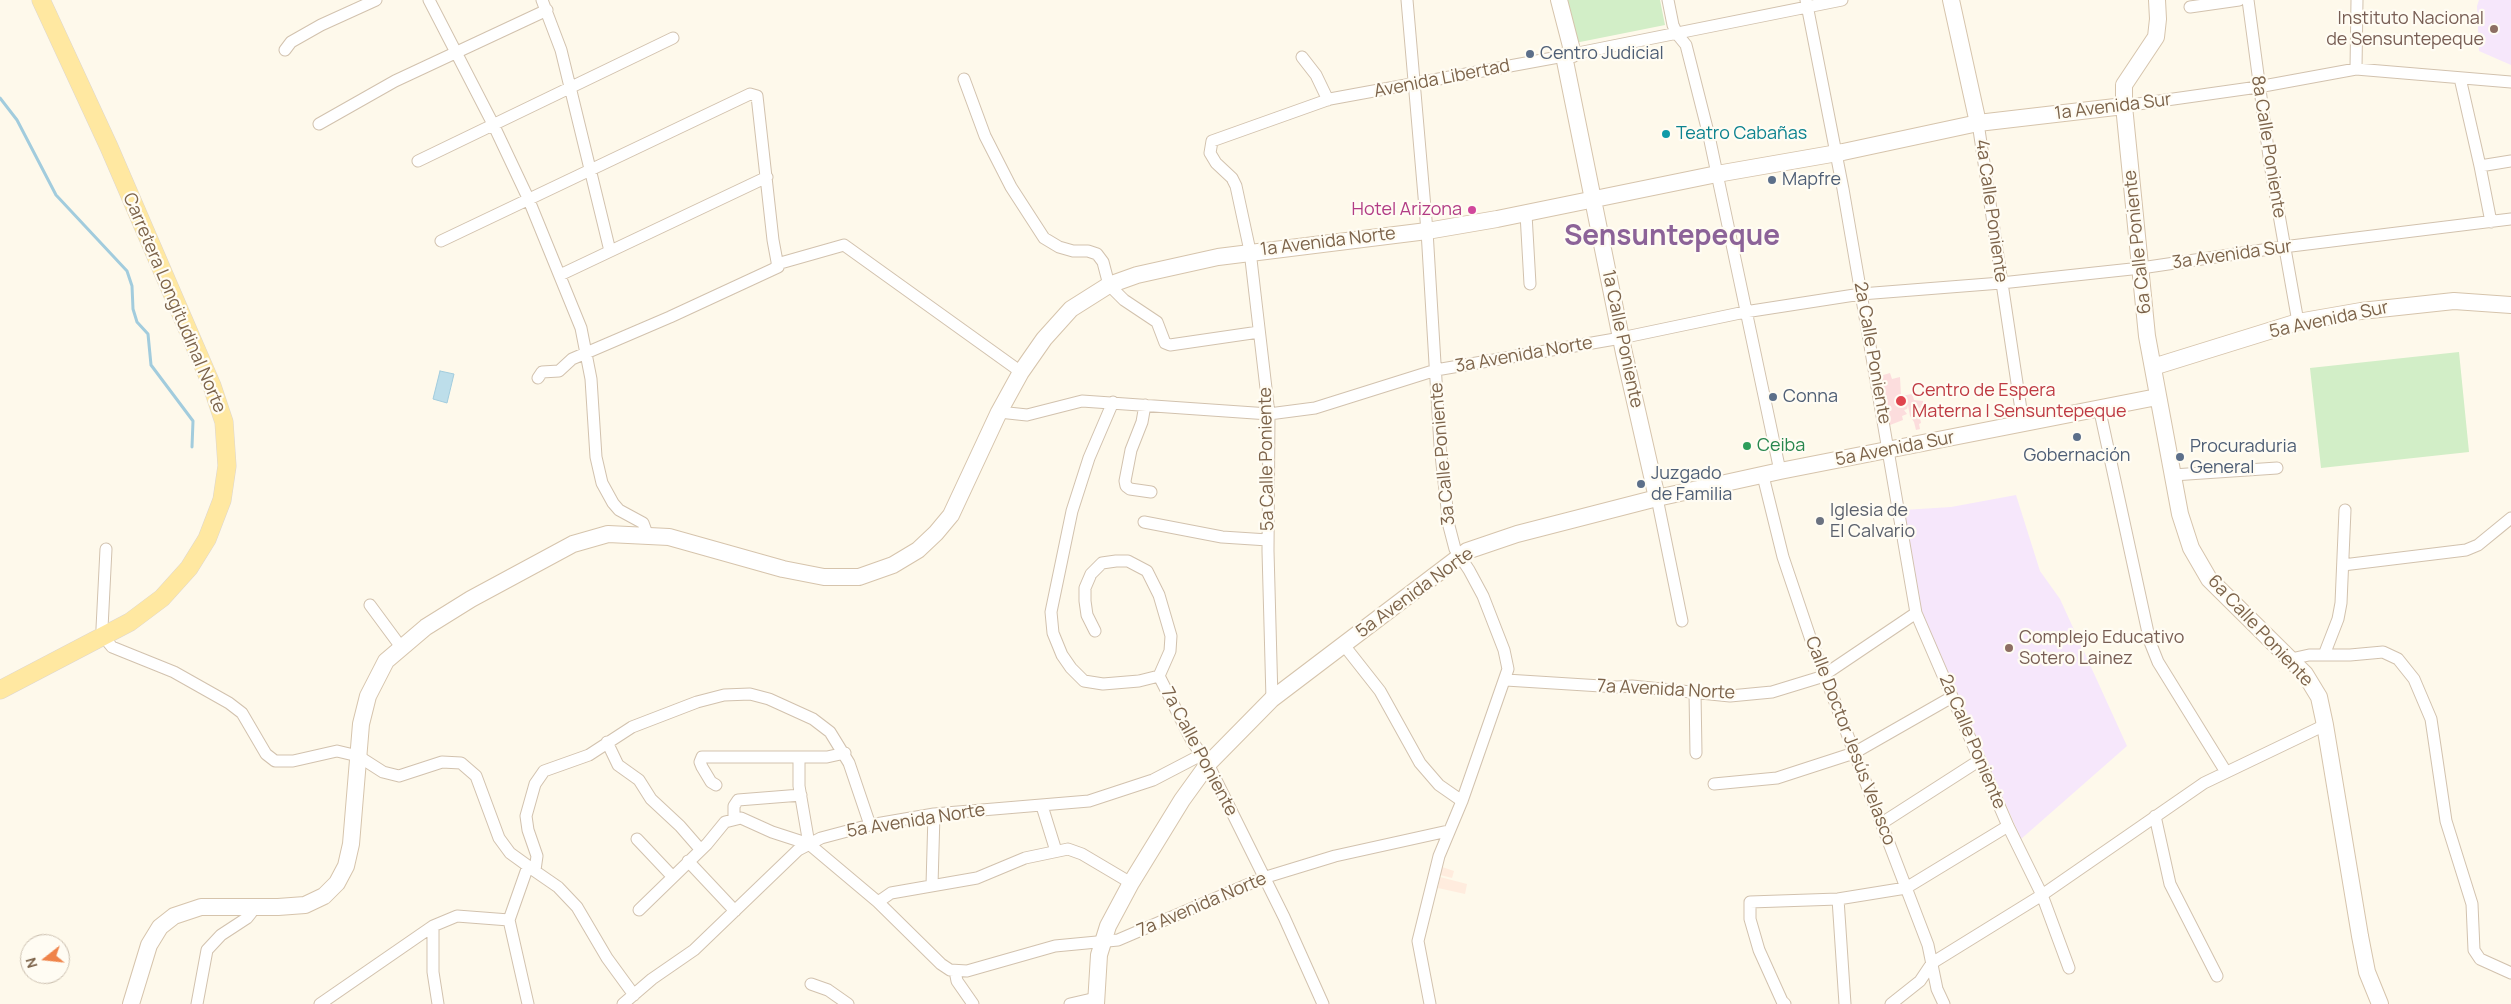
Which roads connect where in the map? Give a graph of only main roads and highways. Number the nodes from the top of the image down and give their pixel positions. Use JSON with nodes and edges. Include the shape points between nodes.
{"nodes":[{"id":1,"x":41,"y":0,"type":"edge"},
{"id":2,"x":0,"y":690,"type":"edge"}],
"edges":[{"from":1,"to":2,"type":"main road","name":"Carretera Longitudinal Norte","via":[[205,367],[219,403],[226,436],[227,466],[214,525],[198,555],[162,598],[130,622]]}]}
